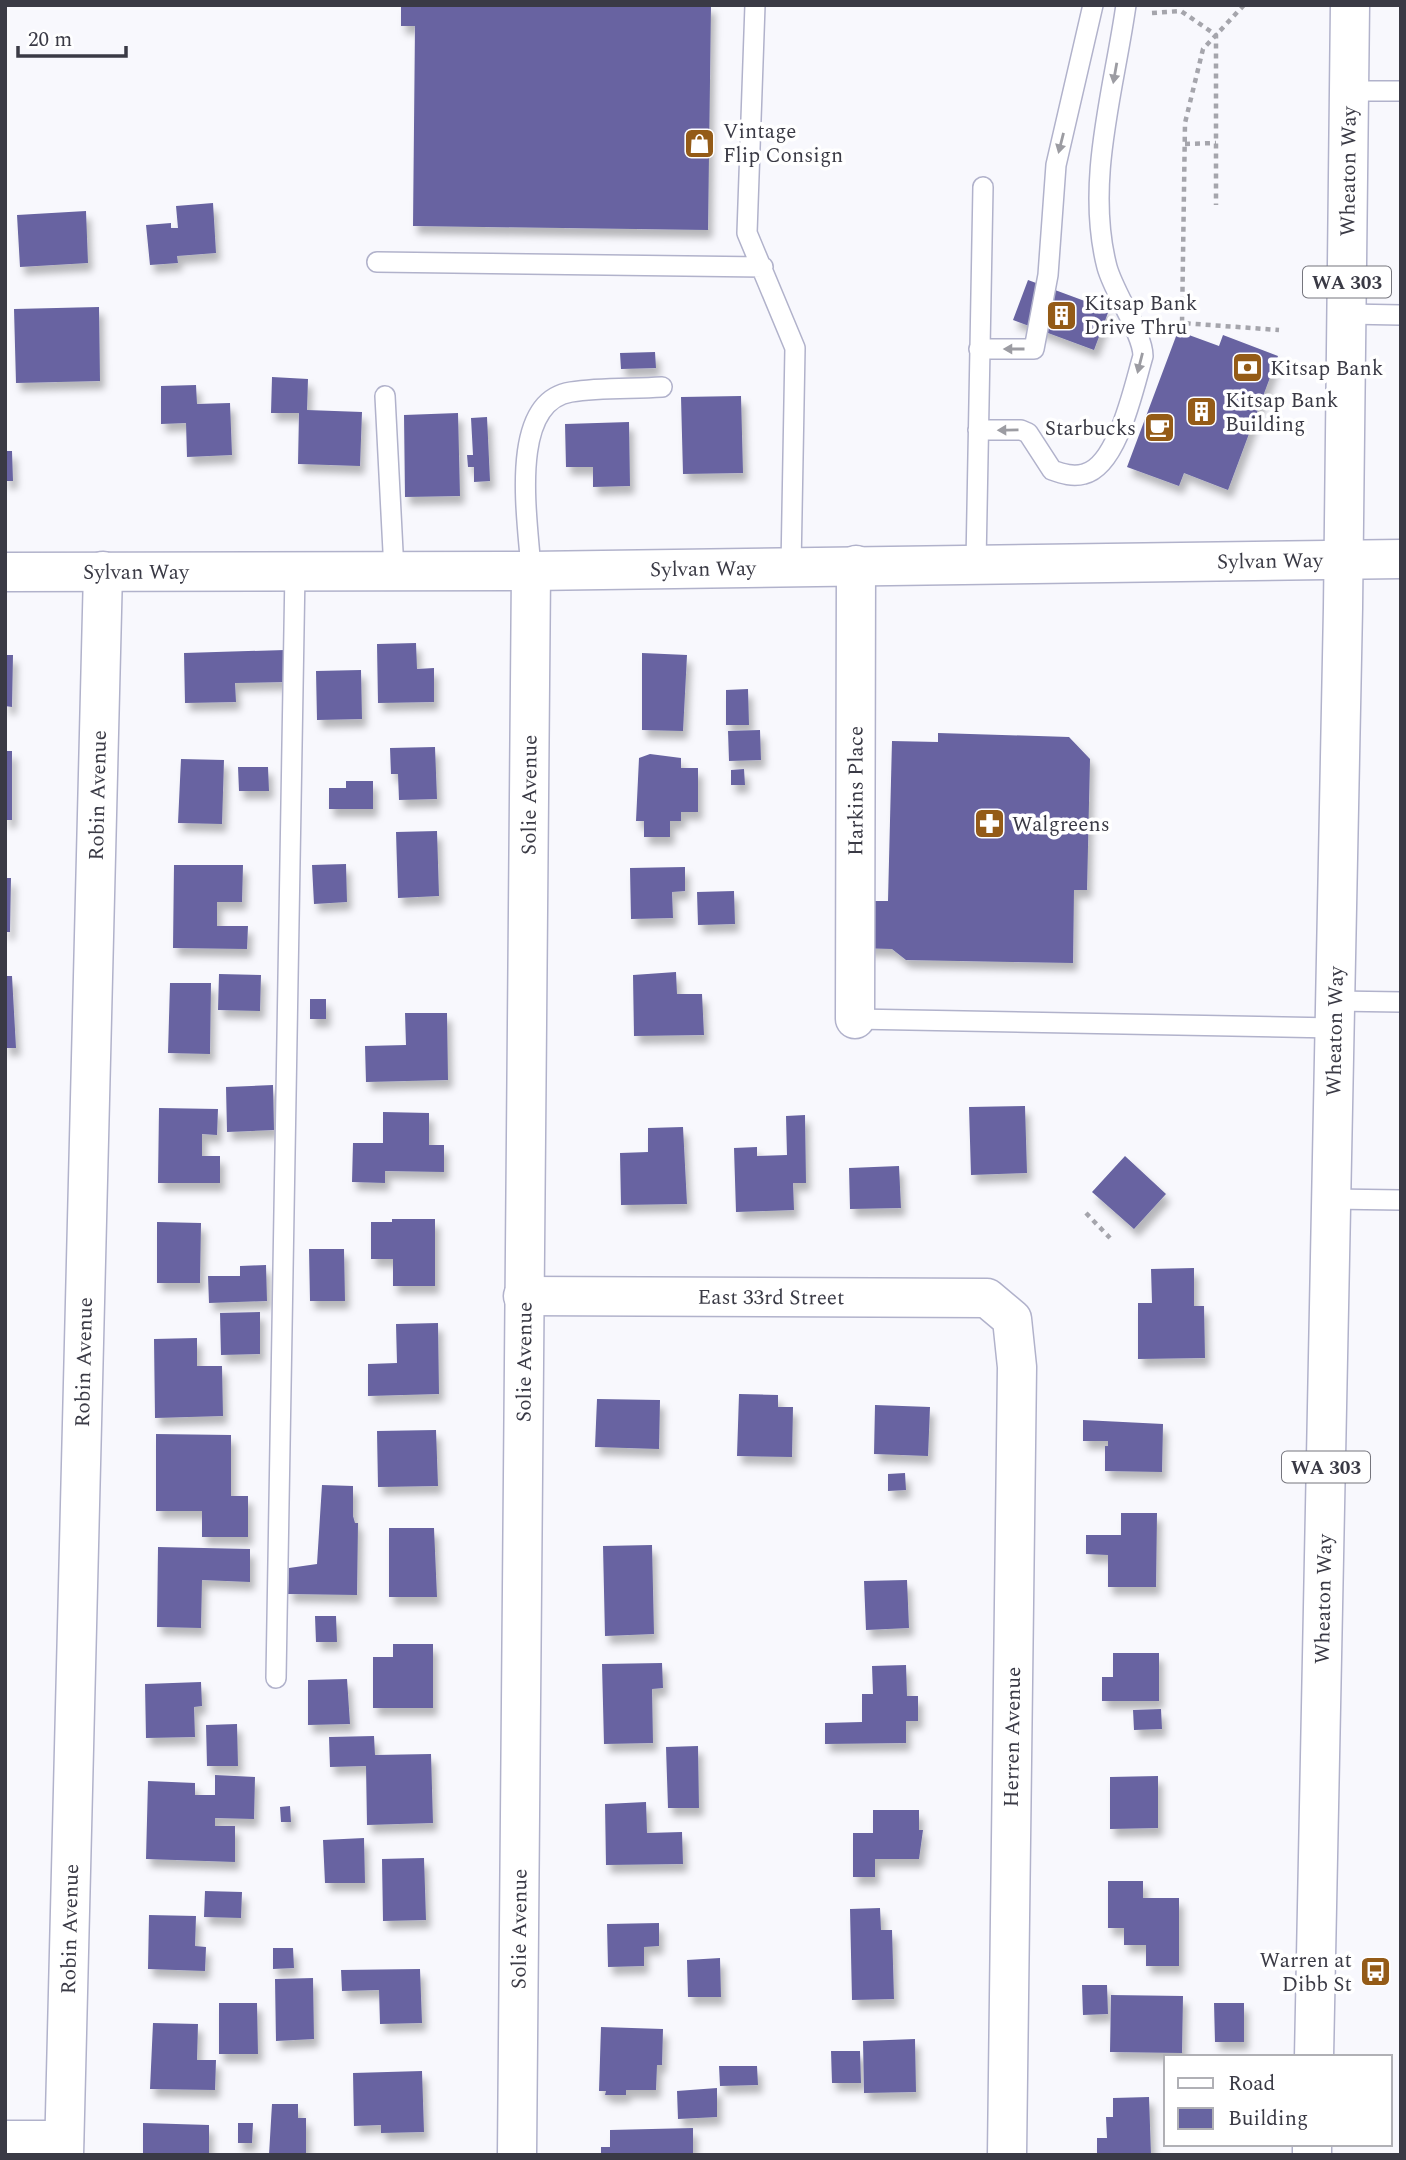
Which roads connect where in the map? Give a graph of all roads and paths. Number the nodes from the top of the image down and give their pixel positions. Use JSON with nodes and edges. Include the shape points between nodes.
{"nodes":[{"id":1,"x":755,"y":5,"type":"edge"},
{"id":2,"x":1093,"y":5,"type":"edge"},
{"id":3,"x":1126,"y":5,"type":"edge"},
{"id":4,"x":1244,"y":5,"type":"edge"},
{"id":5,"x":1350,"y":5,"type":"edge"},
{"id":6,"x":1216,"y":35,"type":"junction"},
{"id":7,"x":1349,"y":91,"type":"junction"},
{"id":8,"x":1401,"y":91,"type":"edge"},
{"id":9,"x":1185,"y":144,"type":"junction"},
{"id":10,"x":1216,"y":144,"type":"junction"},
{"id":11,"x":983,"y":187,"type":"dead end"},
{"id":12,"x":1216,"y":205,"type":"dead end"},
{"id":13,"x":377,"y":262,"type":"dead end"},
{"id":14,"x":763,"y":267,"type":"junction"},
{"id":15,"x":1347,"y":314,"type":"junction"},
{"id":16,"x":1401,"y":315,"type":"edge"},
{"id":17,"x":1279,"y":330,"type":"dead end"},
{"id":18,"x":979,"y":349,"type":"junction"},
{"id":19,"x":662,"y":387,"type":"dead end"},
{"id":20,"x":385,"y":396,"type":"dead end"},
{"id":21,"x":978,"y":430,"type":"junction"},
{"id":22,"x":1344,"y":558,"type":"junction"},
{"id":23,"x":1401,"y":559,"type":"edge"},
{"id":24,"x":976,"y":564,"type":"junction"},
{"id":25,"x":856,"y":565,"type":"junction"},
{"id":26,"x":790,"y":567,"type":"junction"},
{"id":27,"x":103,"y":571,"type":"junction"},
{"id":28,"x":295,"y":571,"type":"junction"},
{"id":29,"x":394,"y":571,"type":"junction"},
{"id":30,"x":531,"y":571,"type":"junction"},
{"id":31,"x":5,"y":572,"type":"edge"},
{"id":32,"x":1401,"y":1002,"type":"edge"},
{"id":33,"x":1335,"y":1015,"type":"junction"},
{"id":34,"x":855,"y":1019,"type":"joint"},
{"id":35,"x":1331,"y":1199,"type":"junction"},
{"id":36,"x":1401,"y":1200,"type":"edge"},
{"id":37,"x":1086,"y":1213,"type":"dead end"},
{"id":38,"x":1110,"y":1238,"type":"dead end"},
{"id":39,"x":523,"y":1296,"type":"junction"},
{"id":40,"x":1012,"y":1320,"type":"joint"},
{"id":41,"x":275,"y":1678,"type":"dead end"},
{"id":42,"x":1314,"y":2055,"type":"edge"},
{"id":43,"x":5,"y":2140,"type":"edge"},
{"id":44,"x":64,"y":2148,"type":"edge"},
{"id":45,"x":517,"y":2155,"type":"edge"},
{"id":46,"x":1007,"y":2155,"type":"edge"}],
"edges":[{"from":1,"to":14,"type":"lane","via":[[747,233]]},
{"from":2,"to":18,"type":"lane","one_way":true,"via":[[1056,165],[1048,275],[1034,349]]},
{"from":3,"to":21,"type":"lane","one_way":true,"via":[[1104,144],[1099,211],[1108,267],[1143,344],[1143,356],[1117,439],[1101,466],[1086,474],[1068,475],[1052,470],[1028,433]]},
{"from":4,"to":6,"type":"path"},
{"from":5,"to":7,"type":"street","name":"Wheaton Way","number":"WA 303"},
{"from":6,"to":9,"type":"path","via":[[1203,49],[1185,123]]},
{"from":6,"to":10,"type":"path"},
{"from":7,"to":8,"type":"lane"},
{"from":7,"to":15,"type":"street","name":"Wheaton Way","number":"WA 303"},
{"from":9,"to":10,"type":"path"},
{"from":9,"to":17,"type":"path","via":[[1182,323]]},
{"from":10,"to":12,"type":"path"},
{"from":11,"to":18,"type":"lane"},
{"from":13,"to":14,"type":"lane"},
{"from":14,"to":26,"type":"lane","via":[[795,348]]},
{"from":15,"to":16,"type":"lane"},
{"from":15,"to":22,"type":"street","name":"Wheaton Way","number":"WA 303"},
{"from":18,"to":21,"type":"lane"},
{"from":19,"to":30,"type":"lane","via":[[569,392],[547,403],[525,449]]},
{"from":20,"to":29,"type":"lane"},
{"from":21,"to":24,"type":"lane"},
{"from":22,"to":23,"type":"street","name":"Sylvan Way"},
{"from":22,"to":24,"type":"street","name":"Sylvan Way"},
{"from":22,"to":33,"type":"street","name":"Wheaton Way","number":"WA 303"},
{"from":24,"to":25,"type":"street","name":"Sylvan Way"},
{"from":25,"to":26,"type":"street","name":"Sylvan Way"},
{"from":25,"to":34,"type":"street","name":"Harkins Place"},
{"from":26,"to":30,"type":"street","name":"Sylvan Way"},
{"from":27,"to":28,"type":"street","name":"Sylvan Way"},
{"from":27,"to":31,"type":"street","name":"Sylvan Way"},
{"from":27,"to":44,"type":"street","name":"Robin Avenue"},
{"from":28,"to":29,"type":"street","name":"Sylvan Way"},
{"from":28,"to":41,"type":"lane"},
{"from":29,"to":30,"type":"street","name":"Sylvan Way"},
{"from":30,"to":39,"type":"street","name":"Solie Avenue"},
{"from":32,"to":33,"type":"lane"},
{"from":33,"to":34,"type":"lane"},
{"from":33,"to":35,"type":"street","name":"Wheaton Way","number":"WA 303"},
{"from":35,"to":36,"type":"lane"},
{"from":35,"to":42,"type":"street","name":"Wheaton Way","number":"WA 303"},
{"from":37,"to":38,"type":"path"},
{"from":39,"to":40,"type":"street","name":"East 33rd Street","via":[[987,1298]]},
{"from":39,"to":45,"type":"street","name":"Solie Avenue"},
{"from":40,"to":46,"type":"street","name":"Herren Avenue","via":[[1017,1367]]},
{"from":43,"to":44,"type":"street"}]}
